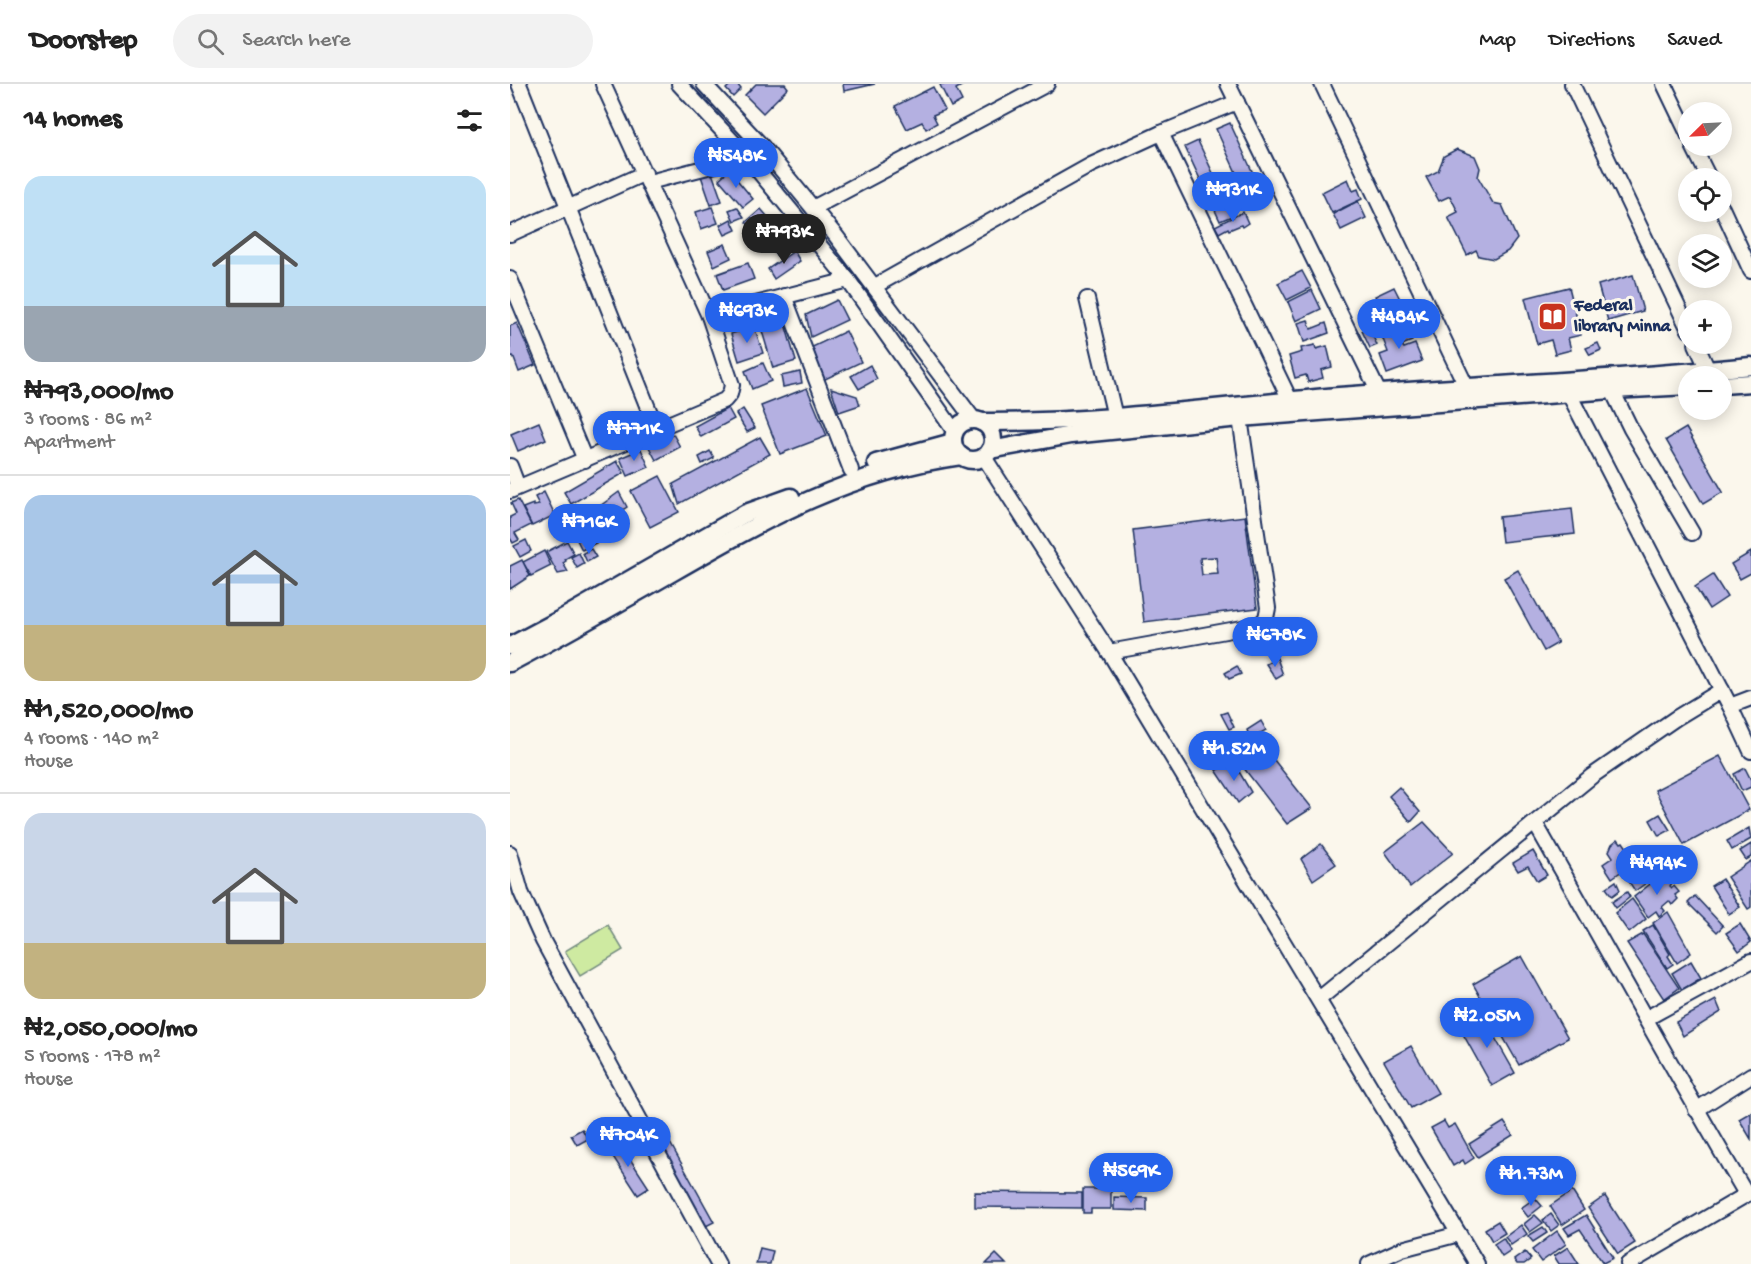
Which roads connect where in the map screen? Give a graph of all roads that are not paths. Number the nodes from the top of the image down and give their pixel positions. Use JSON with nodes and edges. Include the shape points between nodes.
{"nodes":[{"id":1,"x":519,"y":84,"type":"edge"},
{"id":2,"x":603,"y":84,"type":"edge"},
{"id":3,"x":679,"y":84,"type":"edge"},
{"id":4,"x":704,"y":84,"type":"edge"},
{"id":5,"x":1047,"y":84,"type":"edge"},
{"id":6,"x":1228,"y":84,"type":"edge"},
{"id":7,"x":1322,"y":84,"type":"edge"},
{"id":8,"x":1572,"y":84,"type":"edge"},
{"id":9,"x":1664,"y":84,"type":"edge"},
{"id":10,"x":1237,"y":102,"type":"junction"},
{"id":11,"x":1678,"y":113,"type":"edge"},
{"id":12,"x":1161,"y":133,"type":"junction"},
{"id":13,"x":747,"y":157,"type":"junction"},
{"id":14,"x":647,"y":177,"type":"junction"},
{"id":15,"x":568,"y":207,"type":"junction"},
{"id":16,"x":813,"y":208,"type":"junction"},
{"id":17,"x":1728,"y":222,"type":"edge"},
{"id":18,"x":510,"y":234,"type":"edge"},
{"id":19,"x":1751,"y":271,"type":"edge"},
{"id":20,"x":510,"y":279,"type":"edge"},
{"id":21,"x":848,"y":280,"type":"junction"},
{"id":22,"x":874,"y":286,"type":"junction"},
{"id":23,"x":784,"y":296,"type":"junction"},
{"id":24,"x":1087,"y":299,"type":"dead end"},
{"id":25,"x":1678,"y":307,"type":"edge"},
{"id":26,"x":709,"y":316,"type":"junction"},
{"id":27,"x":1751,"y":366,"type":"edge"},
{"id":28,"x":1732,"y":368,"type":"edge"},
{"id":29,"x":1678,"y":372,"type":"edge"},
{"id":30,"x":1751,"y":383,"type":"edge"},
{"id":31,"x":1732,"y":384,"type":"edge"},
{"id":32,"x":1466,"y":386,"type":"junction"},
{"id":33,"x":1678,"y":387,"type":"edge"},
{"id":34,"x":1612,"y":390,"type":"junction"},
{"id":35,"x":1379,"y":393,"type":"junction"},
{"id":36,"x":1569,"y":394,"type":"junction"},
{"id":37,"x":1290,"y":400,"type":"junction"},
{"id":38,"x":1115,"y":417,"type":"junction"},
{"id":39,"x":1240,"y":418,"type":"junction"},
{"id":40,"x":978,"y":421,"type":"junction"},
{"id":41,"x":656,"y":428,"type":"junction"},
{"id":42,"x":956,"y":443,"type":"junction"},
{"id":43,"x":987,"y":454,"type":"junction"},
{"id":44,"x":585,"y":459,"type":"junction"},
{"id":45,"x":510,"y":466,"type":"edge"},
{"id":46,"x":851,"y":470,"type":"junction"},
{"id":47,"x":514,"y":489,"type":"edge"},
{"id":48,"x":1692,"y":533,"type":"dead end"},
{"id":49,"x":510,"y":646,"type":"edge"},
{"id":50,"x":1109,"y":652,"type":"junction"},
{"id":51,"x":510,"y":663,"type":"edge"},
{"id":52,"x":1722,"y":690,"type":"junction"},
{"id":53,"x":1751,"y":698,"type":"edge"},
{"id":54,"x":1730,"y":706,"type":"junction"},
{"id":55,"x":1751,"y":751,"type":"edge"},
{"id":56,"x":1535,"y":823,"type":"junction"},
{"id":57,"x":510,"y":853,"type":"edge"},
{"id":58,"x":1751,"y":961,"type":"edge"},
{"id":59,"x":1319,"y":999,"type":"junction"},
{"id":60,"x":1647,"y":1018,"type":"junction"},
{"id":61,"x":1751,"y":1075,"type":"edge"},
{"id":62,"x":1696,"y":1110,"type":"junction"},
{"id":63,"x":1749,"y":1193,"type":"edge"},
{"id":64,"x":1459,"y":1234,"type":"junction"},
{"id":65,"x":718,"y":1264,"type":"edge"},
{"id":66,"x":1369,"y":1264,"type":"edge"},
{"id":67,"x":1477,"y":1264,"type":"edge"},
{"id":68,"x":1628,"y":1264,"type":"edge"}],
"edges":[{"from":1,"to":15,"type":"street"},
{"from":2,"to":14,"type":"street"},
{"from":3,"to":13,"type":"street"},
{"from":4,"to":16,"type":"street"},
{"from":5,"to":16,"type":"street"},
{"from":6,"to":10,"type":"street"},
{"from":7,"to":32,"type":"street"},
{"from":8,"to":25,"type":"street"},
{"from":9,"to":11,"type":"street"},
{"from":10,"to":12,"type":"street"},
{"from":10,"to":35,"type":"street"},
{"from":12,"to":22,"type":"street","via":[[1091,165]]},
{"from":12,"to":37,"type":"street"},
{"from":13,"to":14,"type":"street"},
{"from":13,"to":21,"type":"street"},
{"from":14,"to":15,"type":"street"},
{"from":14,"to":26,"type":"street"},
{"from":15,"to":18,"type":"street"},
{"from":15,"to":41,"type":"street"},
{"from":16,"to":22,"type":"street"},
{"from":17,"to":19,"type":"street"},
{"from":20,"to":44,"type":"street"},
{"from":21,"to":23,"type":"street"},
{"from":21,"to":42,"type":"street"},
{"from":22,"to":40,"type":"street"},
{"from":23,"to":26,"type":"street"},
{"from":23,"to":46,"type":"street"},
{"from":24,"to":38,"type":"street"},
{"from":26,"to":41,"type":"street","via":[[732,385],[730,393],[725,399]]},
{"from":27,"to":28,"type":"main road"},
{"from":29,"to":32,"type":"main road"},
{"from":30,"to":31,"type":"main road"},
{"from":32,"to":35,"type":"main road"},
{"from":33,"to":34,"type":"main road"},
{"from":34,"to":36,"type":"main road"},
{"from":34,"to":48,"type":"street"},
{"from":35,"to":37,"type":"main road"},
{"from":36,"to":39,"type":"main road"},
{"from":36,"to":52,"type":"street"},
{"from":37,"to":38,"type":"main road"},
{"from":38,"to":40,"type":"main road"},
{"from":39,"to":43,"type":"main road","via":[[1071,435]]},
{"from":39,"to":50,"type":"street","via":[[1268,608],[1266,618],[1259,625]]},
{"from":40,"to":42,"type":"main road","via":[[960,425]]},
{"from":40,"to":43,"type":"main road","via":[[991,431],[993,438]]},
{"from":41,"to":44,"type":"street"},
{"from":42,"to":43,"type":"main road","via":[[968,459],[976,460]]},
{"from":42,"to":46,"type":"main road"},
{"from":42,"to":51,"type":"main road","via":[[797,504]]},
{"from":43,"to":50,"type":"street"},
{"from":44,"to":47,"type":"street"},
{"from":45,"to":47,"type":"street"},
{"from":46,"to":49,"type":"main road","via":[[746,513]]},
{"from":50,"to":59,"type":"street"},
{"from":52,"to":54,"type":"street"},
{"from":52,"to":56,"type":"street","via":[[1611,762]]},
{"from":53,"to":54,"type":"street"},
{"from":54,"to":55,"type":"street"},
{"from":56,"to":59,"type":"street"},
{"from":56,"to":60,"type":"street"},
{"from":57,"to":65,"type":"street","via":[[521,892],[543,941]]},
{"from":58,"to":60,"type":"street"},
{"from":59,"to":64,"type":"street"},
{"from":60,"to":62,"type":"street"},
{"from":61,"to":62,"type":"street"},
{"from":62,"to":63,"type":"street"},
{"from":63,"to":68,"type":"street"},
{"from":64,"to":66,"type":"street","via":[[1402,1249]]},
{"from":64,"to":67,"type":"street"}]}
